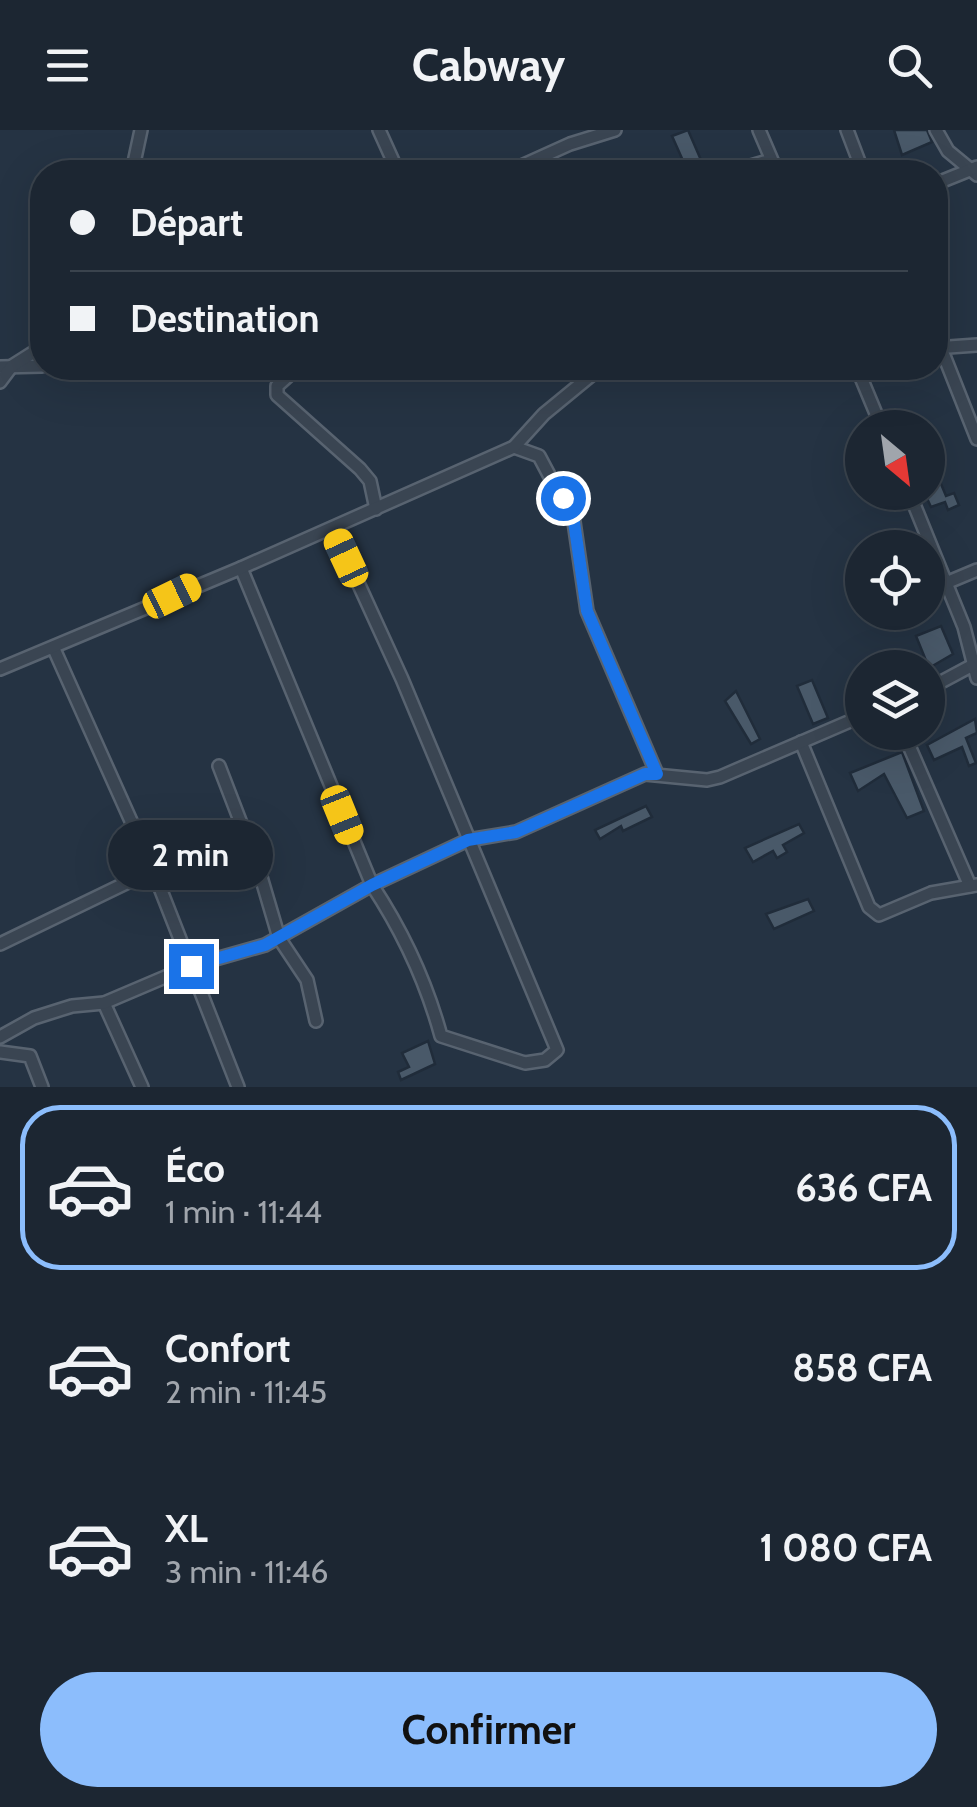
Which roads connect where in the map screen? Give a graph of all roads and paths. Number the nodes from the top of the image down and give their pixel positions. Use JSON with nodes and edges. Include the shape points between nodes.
{"nodes":[{"id":1,"x":141,"y":130,"type":"edge"},
{"id":2,"x":615,"y":130,"type":"edge"},
{"id":3,"x":759,"y":130,"type":"edge"},
{"id":4,"x":846,"y":130,"type":"edge"},
{"id":5,"x":936,"y":130,"type":"edge"},
{"id":6,"x":383,"y":133,"type":"edge"},
{"id":7,"x":135,"y":160,"type":"edge"},
{"id":8,"x":393,"y":160,"type":"edge"},
{"id":9,"x":535,"y":160,"type":"edge"},
{"id":10,"x":771,"y":160,"type":"edge"},
{"id":11,"x":858,"y":160,"type":"edge"},
{"id":12,"x":975,"y":170,"type":"edge"},
{"id":13,"x":948,"y":179,"type":"edge"},
{"id":14,"x":977,"y":345,"type":"edge"},
{"id":15,"x":948,"y":347,"type":"edge"},
{"id":16,"x":30,"y":353,"type":"edge"},
{"id":17,"x":6,"y":366,"type":"edge"},
{"id":18,"x":948,"y":371,"type":"edge"},
{"id":19,"x":284,"y":380,"type":"edge"},
{"id":20,"x":585,"y":380,"type":"edge"},
{"id":21,"x":862,"y":380,"type":"edge"},
{"id":22,"x":0,"y":382,"type":"edge"},
{"id":23,"x":874,"y":410,"type":"edge"},
{"id":24,"x":977,"y":439,"type":"edge"},
{"id":25,"x":514,"y":448,"type":"junction"},
{"id":26,"x":376,"y":509,"type":"junction"},
{"id":27,"x":915,"y":510,"type":"edge"},
{"id":28,"x":332,"y":528,"type":"junction"},
{"id":29,"x":241,"y":568,"type":"junction"},
{"id":30,"x":977,"y":570,"type":"edge"},
{"id":31,"x":946,"y":584,"type":"junction"},
{"id":32,"x":54,"y":649,"type":"junction"},
{"id":33,"x":971,"y":666,"type":"junction"},
{"id":34,"x":0,"y":669,"type":"edge"},
{"id":35,"x":953,"y":679,"type":"junction"},
{"id":36,"x":977,"y":681,"type":"edge"},
{"id":37,"x":945,"y":682,"type":"edge"},
{"id":38,"x":845,"y":723,"type":"edge"},
{"id":39,"x":801,"y":742,"type":"junction"},
{"id":40,"x":910,"y":750,"type":"edge"},
{"id":41,"x":218,"y":766,"type":"dead end"},
{"id":42,"x":657,"y":774,"type":"junction"},
{"id":43,"x":468,"y":840,"type":"junction"},
{"id":44,"x":153,"y":870,"type":"junction"},
{"id":45,"x":372,"y":885,"type":"junction"},
{"id":46,"x":974,"y":886,"type":"edge"},
{"id":47,"x":279,"y":938,"type":"junction"},
{"id":48,"x":0,"y":944,"type":"edge"},
{"id":49,"x":191,"y":966,"type":"junction"},
{"id":50,"x":104,"y":1003,"type":"junction"},
{"id":51,"x":316,"y":1022,"type":"dead end"},
{"id":52,"x":0,"y":1038,"type":"edge"},
{"id":53,"x":0,"y":1052,"type":"edge"},
{"id":54,"x":42,"y":1087,"type":"edge"},
{"id":55,"x":142,"y":1087,"type":"edge"},
{"id":56,"x":238,"y":1087,"type":"edge"}],
"edges":[{"from":1,"to":7,"type":"street"},
{"from":2,"to":9,"type":"street"},
{"from":3,"to":10,"type":"street"},
{"from":4,"to":11,"type":"street"},
{"from":5,"to":12,"type":"street","via":[[948,151]]},
{"from":6,"to":8,"type":"street"},
{"from":12,"to":13,"type":"street"},
{"from":14,"to":15,"type":"street"},
{"from":16,"to":17,"type":"street"},
{"from":17,"to":22,"type":"street"},
{"from":18,"to":24,"type":"street"},
{"from":19,"to":26,"type":"street","via":[[277,395],[360,468]]},
{"from":20,"to":25,"type":"street"},
{"from":21,"to":23,"type":"street"},
{"from":25,"to":26,"type":"street"},
{"from":25,"to":42,"type":"street","via":[[539,456],[574,522],[587,611]]},
{"from":26,"to":28,"type":"street"},
{"from":27,"to":31,"type":"street"},
{"from":28,"to":29,"type":"street"},
{"from":28,"to":43,"type":"street"},
{"from":29,"to":32,"type":"street"},
{"from":29,"to":45,"type":"street"},
{"from":30,"to":31,"type":"street"},
{"from":31,"to":33,"type":"street"},
{"from":32,"to":34,"type":"street"},
{"from":32,"to":44,"type":"street"},
{"from":33,"to":35,"type":"street"},
{"from":33,"to":36,"type":"street"},
{"from":35,"to":36,"type":"street"},
{"from":35,"to":37,"type":"street"},
{"from":38,"to":39,"type":"street"},
{"from":39,"to":42,"type":"street","via":[[707,780]]},
{"from":39,"to":46,"type":"street","via":[[869,907],[879,915],[931,893]]},
{"from":40,"to":46,"type":"street"},
{"from":41,"to":47,"type":"street"},
{"from":42,"to":43,"type":"street","via":[[516,832]]},
{"from":43,"to":45,"type":"street"},
{"from":43,"to":45,"type":"street","via":[[556,1050],[544,1060],[526,1062],[440,1036],[401,932]]},
{"from":44,"to":48,"type":"street"},
{"from":44,"to":49,"type":"street"},
{"from":45,"to":47,"type":"street"},
{"from":47,"to":49,"type":"street"},
{"from":47,"to":51,"type":"street","via":[[307,980]]},
{"from":49,"to":50,"type":"street"},
{"from":49,"to":56,"type":"street"},
{"from":50,"to":52,"type":"street","via":[[46,1014]]},
{"from":50,"to":55,"type":"street"},
{"from":53,"to":54,"type":"street","via":[[30,1056]]}]}
